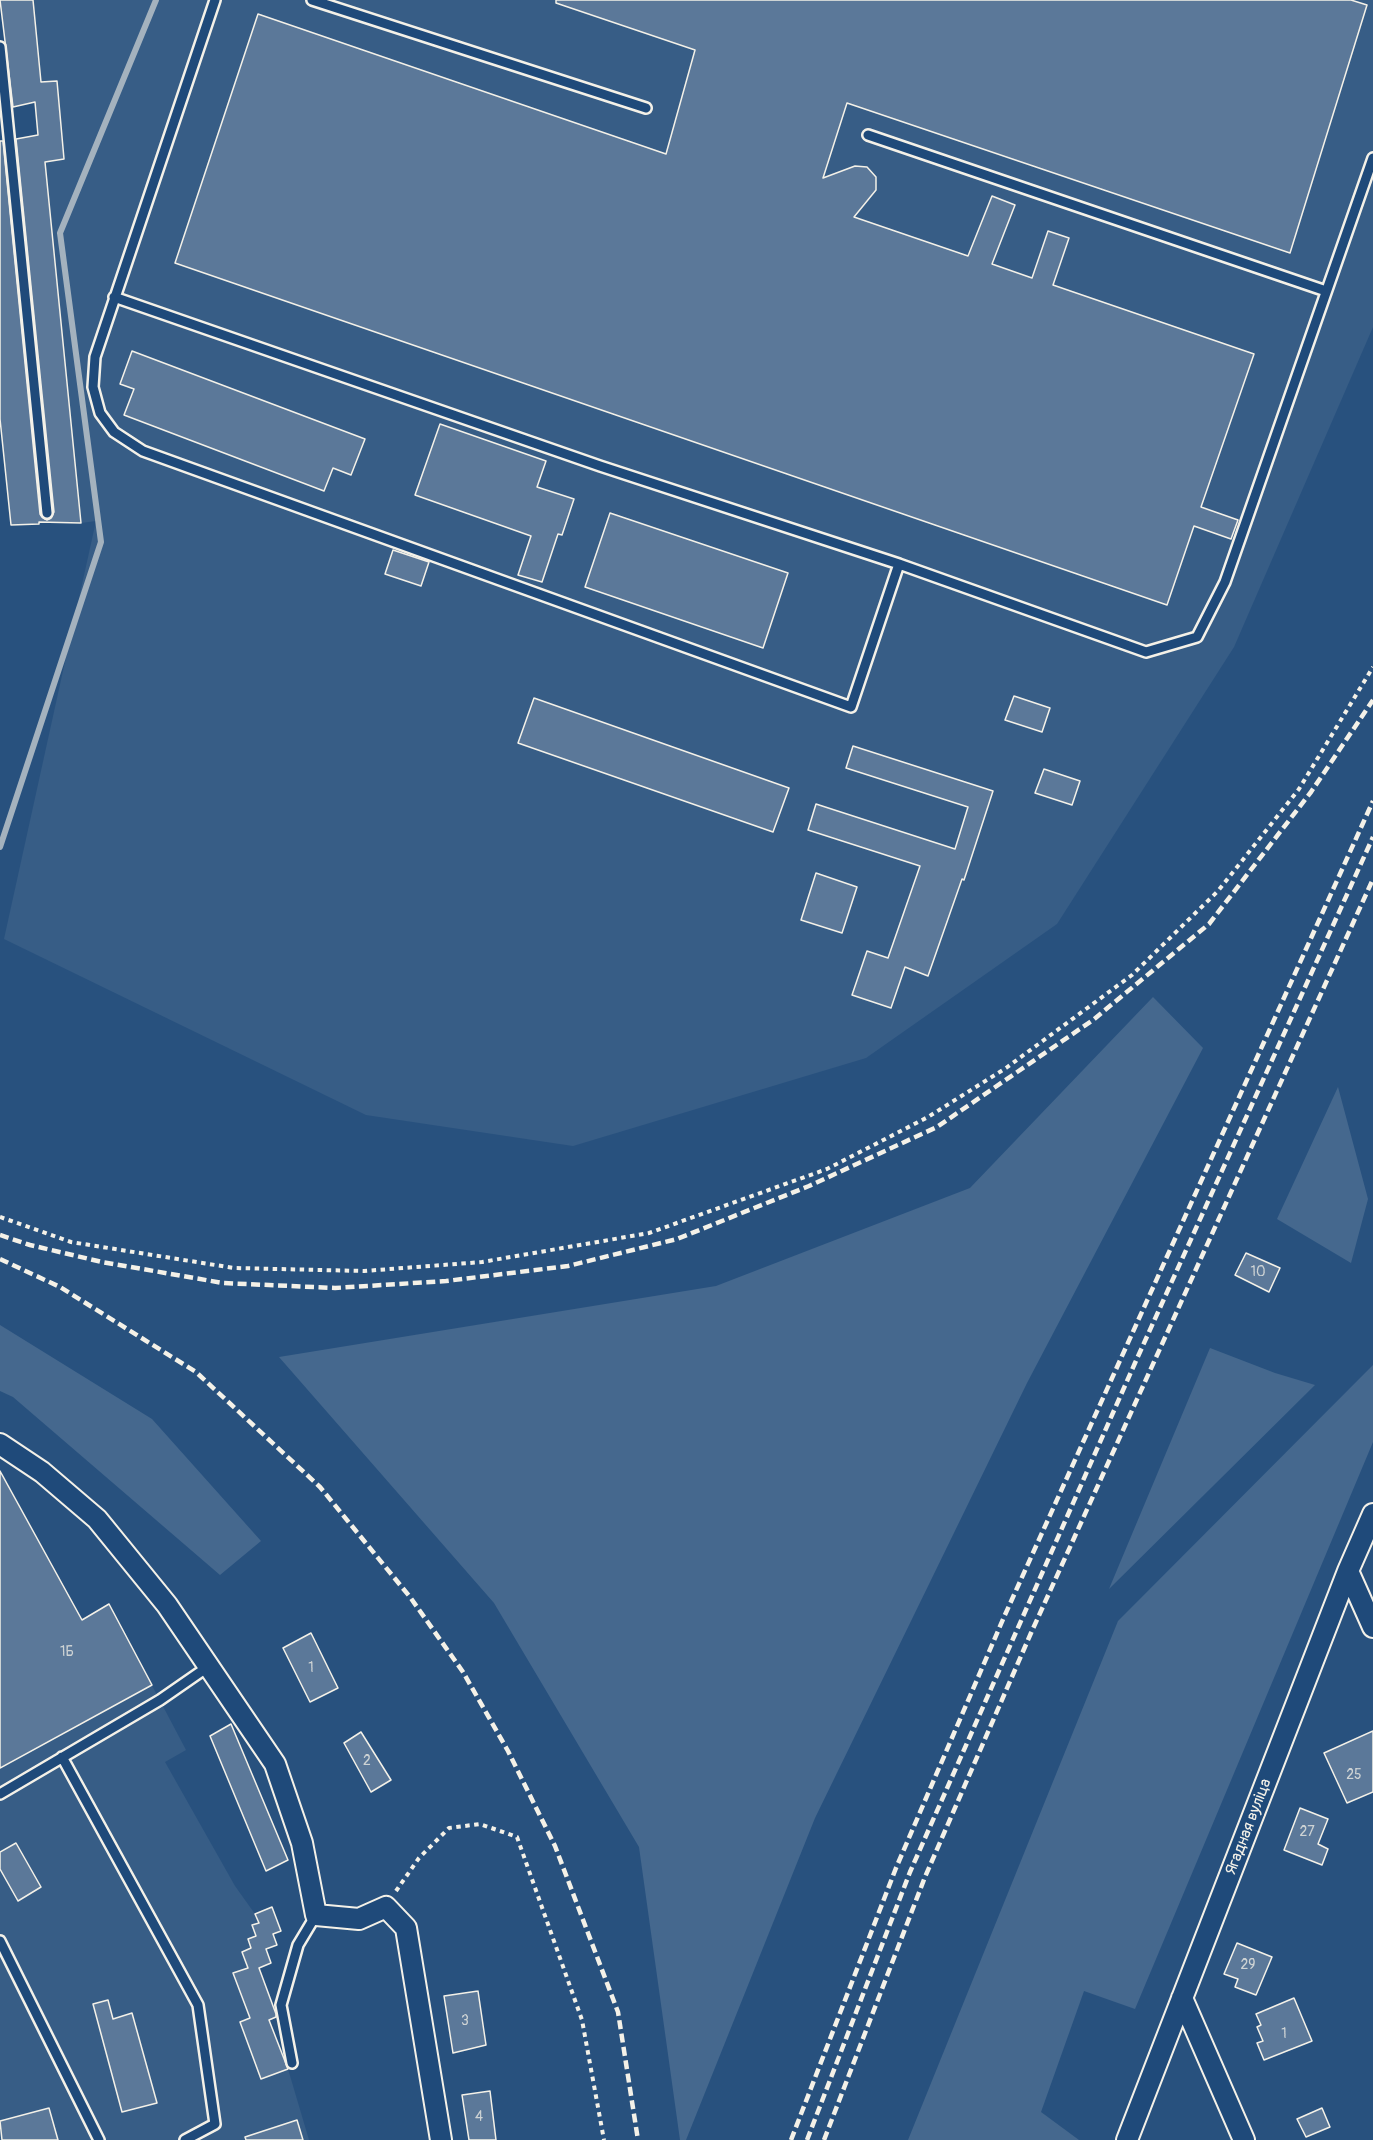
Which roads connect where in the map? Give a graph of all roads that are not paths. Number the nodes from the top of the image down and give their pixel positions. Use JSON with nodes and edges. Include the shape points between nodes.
{"nodes":[{"id":1,"x":215,"y":0,"type":"edge"},
{"id":2,"x":312,"y":0,"type":"edge"},
{"id":3,"x":0,"y":47,"type":"edge"},
{"id":4,"x":646,"y":108,"type":"dead end"},
{"id":5,"x":4,"y":123,"type":"edge"},
{"id":6,"x":868,"y":135,"type":"dead end"},
{"id":7,"x":1373,"y":158,"type":"edge"},
{"id":8,"x":1326,"y":291,"type":"junction"},
{"id":9,"x":114,"y":297,"type":"junction"},
{"id":10,"x":47,"y":513,"type":"dead end"},
{"id":11,"x":899,"y":564,"type":"junction"},
{"id":12,"x":0,"y":1444,"type":"edge"},
{"id":13,"x":1373,"y":1514,"type":"edge"},
{"id":14,"x":1348,"y":1571,"type":"junction"},
{"id":15,"x":1373,"y":1627,"type":"edge"},
{"id":16,"x":209,"y":1666,"type":"junction"},
{"id":17,"x":62,"y":1757,"type":"junction"},
{"id":18,"x":0,"y":1794,"type":"edge"},
{"id":19,"x":316,"y":1915,"type":"junction"},
{"id":20,"x":0,"y":1941,"type":"edge"},
{"id":21,"x":1182,"y":1998,"type":"junction"},
{"id":22,"x":292,"y":2063,"type":"dead end"},
{"id":23,"x":189,"y":2139,"type":"edge"},
{"id":24,"x":99,"y":2140,"type":"edge"},
{"id":25,"x":441,"y":2140,"type":"edge"},
{"id":26,"x":1127,"y":2140,"type":"edge"},
{"id":27,"x":1244,"y":2140,"type":"edge"}],
"edges":[{"from":1,"to":9,"type":"lane"},
{"from":2,"to":4,"type":"lane"},
{"from":3,"to":5,"type":"lane"},
{"from":5,"to":10,"type":"lane"},
{"from":6,"to":8,"type":"lane"},
{"from":7,"to":8,"type":"lane"},
{"from":8,"to":11,"type":"lane","via":[[1225,582],[1197,637],[1146,652]]},
{"from":9,"to":11,"type":"lane","via":[[600,466]]},
{"from":9,"to":11,"type":"lane","via":[[95,357],[93,387],[100,414],[114,432],[143,451],[851,706]]},
{"from":12,"to":16,"type":"street","via":[[42,1472],[97,1519],[167,1605]]},
{"from":13,"to":14,"type":"street","name":"Ягадная вуліца"},
{"from":14,"to":15,"type":"street"},
{"from":14,"to":21,"type":"street","name":"Ягадная вуліца"},
{"from":16,"to":17,"type":"lane","via":[[160,1701]]},
{"from":16,"to":19,"type":"street","via":[[275,1764],[302,1843]]},
{"from":17,"to":18,"type":"lane"},
{"from":17,"to":23,"type":"lane","via":[[198,2004],[215,2124]]},
{"from":19,"to":22,"type":"lane","via":[[298,1945],[281,2005]]},
{"from":19,"to":25,"type":"street","via":[[359,1919],[386,1907],[406,1928]]},
{"from":20,"to":24,"type":"lane"},
{"from":21,"to":26,"type":"street","name":"Ягадная вуліца"},
{"from":21,"to":27,"type":"street"}]}
